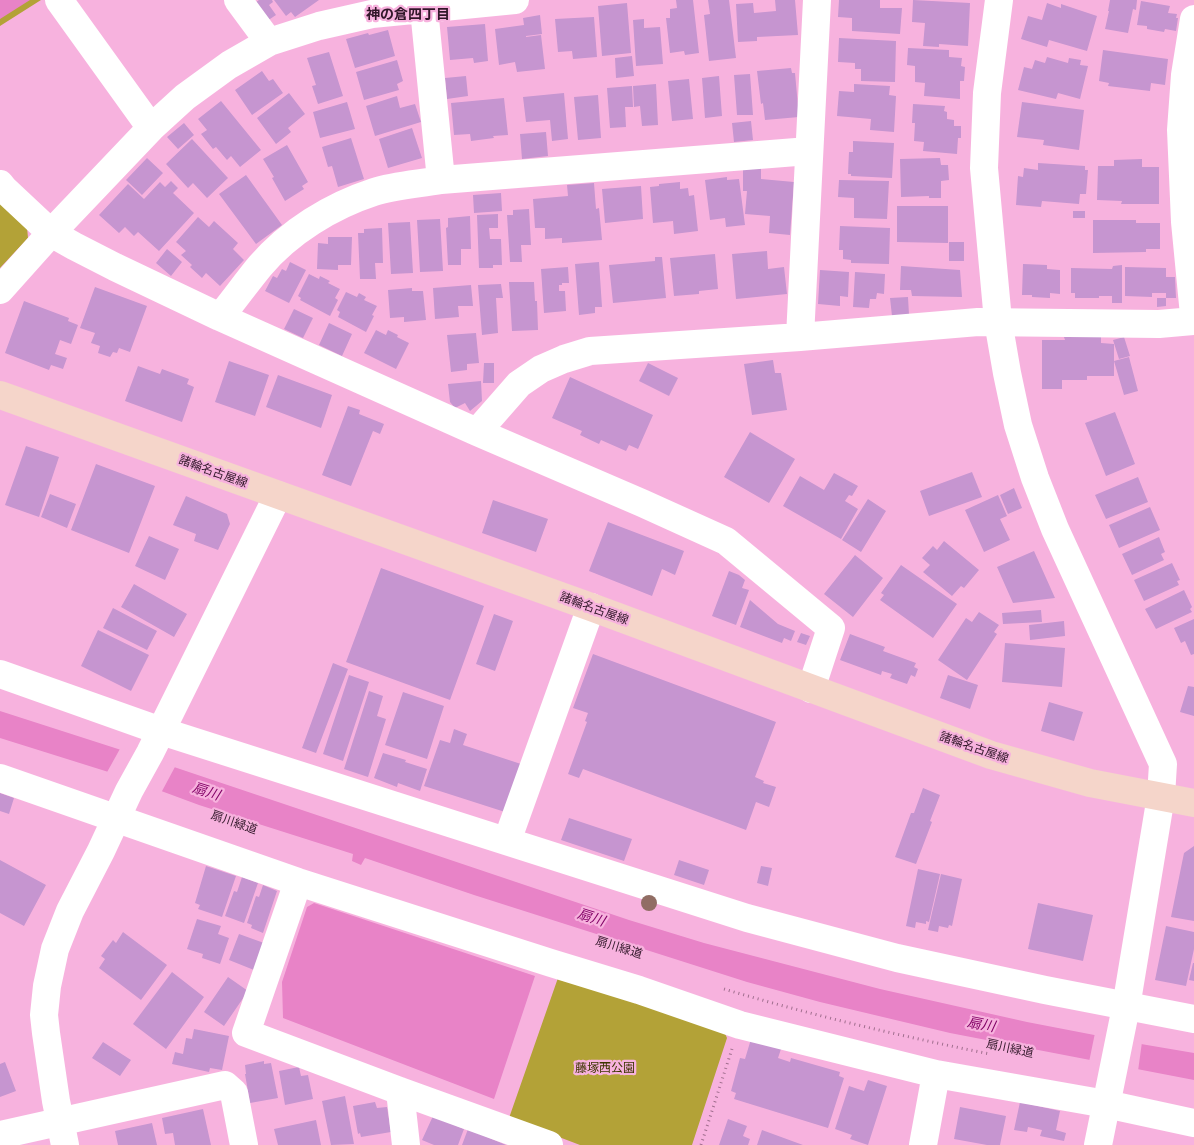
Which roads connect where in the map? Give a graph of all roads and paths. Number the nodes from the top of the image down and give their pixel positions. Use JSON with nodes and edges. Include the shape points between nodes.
{"nodes":[{"id":1,"x":59,"y":0,"type":"edge"},
{"id":2,"x":238,"y":0,"type":"edge"},
{"id":3,"x":515,"y":0,"type":"edge"},
{"id":4,"x":817,"y":0,"type":"edge"},
{"id":5,"x":999,"y":0,"type":"edge"},
{"id":6,"x":421,"y":5,"type":"edge"},
{"id":7,"x":1194,"y":19,"type":"edge"},
{"id":8,"x":269,"y":42,"type":"junction"},
{"id":9,"x":151,"y":128,"type":"junction"},
{"id":10,"x":809,"y":151,"type":"junction"},
{"id":11,"x":441,"y":180,"type":"junction"},
{"id":12,"x":0,"y":184,"type":"edge"},
{"id":13,"x":52,"y":233,"type":"junction"},
{"id":14,"x":0,"y":290,"type":"edge"},
{"id":15,"x":1194,"y":315,"type":"edge"},
{"id":16,"x":220,"y":317,"type":"junction"},
{"id":17,"x":998,"y":321,"type":"junction"},
{"id":18,"x":1194,"y":321,"type":"edge"},
{"id":19,"x":800,"y":337,"type":"junction"},
{"id":20,"x":0,"y":395,"type":"edge"},
{"id":21,"x":477,"y":432,"type":"junction"},
{"id":22,"x":278,"y":495,"type":"junction"},
{"id":23,"x":591,"y":607,"type":"junction"},
{"id":24,"x":0,"y":674,"type":"edge"},
{"id":25,"x":811,"y":689,"type":"junction"},
{"id":26,"x":156,"y":742,"type":"junction"},
{"id":27,"x":0,"y":778,"type":"edge"},
{"id":28,"x":1161,"y":796,"type":"junction"},
{"id":29,"x":1194,"y":803,"type":"edge"},
{"id":30,"x":116,"y":818,"type":"junction"},
{"id":31,"x":507,"y":841,"type":"junction"},
{"id":32,"x":298,"y":882,"type":"junction"},
{"id":33,"x":722,"y":988,"type":"dead end"},
{"id":34,"x":1126,"y":1007,"type":"junction"},
{"id":35,"x":1194,"y":1019,"type":"edge"},
{"id":36,"x":740,"y":1024,"type":"junction"},
{"id":37,"x":991,"y":1054,"type":"dead end"},
{"id":38,"x":936,"y":1074,"type":"junction"},
{"id":39,"x":400,"y":1091,"type":"junction"},
{"id":40,"x":1106,"y":1104,"type":"junction"},
{"id":41,"x":1194,"y":1123,"type":"edge"},
{"id":42,"x":63,"y":1133,"type":"edge"},
{"id":43,"x":0,"y":1135,"type":"edge"},
{"id":44,"x":244,"y":1145,"type":"edge"},
{"id":45,"x":406,"y":1145,"type":"edge"},
{"id":46,"x":549,"y":1145,"type":"edge"},
{"id":47,"x":701,"y":1145,"type":"edge"},
{"id":48,"x":923,"y":1145,"type":"edge"},
{"id":49,"x":1098,"y":1145,"type":"edge"}],
"edges":[{"from":1,"to":9,"type":"street"},
{"from":2,"to":8,"type":"street"},
{"from":3,"to":6,"type":"street"},
{"from":4,"to":10,"type":"street"},
{"from":5,"to":17,"type":"street","via":[[987,93],[984,168]]},
{"from":6,"to":8,"type":"street","via":[[319,26]]},
{"from":6,"to":11,"type":"street"},
{"from":7,"to":15,"type":"street","via":[[1181,130],[1184,222]]},
{"from":8,"to":9,"type":"street","via":[[229,65],[185,97]]},
{"from":9,"to":13,"type":"street"},
{"from":10,"to":11,"type":"street"},
{"from":10,"to":19,"type":"street"},
{"from":11,"to":16,"type":"street","via":[[374,192],[302,227],[261,265]]},
{"from":12,"to":13,"type":"street"},
{"from":13,"to":14,"type":"street"},
{"from":13,"to":16,"type":"street"},
{"from":16,"to":21,"type":"street"},
{"from":17,"to":18,"type":"street","via":[[1160,324]]},
{"from":17,"to":19,"type":"street"},
{"from":17,"to":28,"type":"street","via":[[1018,425],[1036,478],[1163,764]]},
{"from":19,"to":21,"type":"street","via":[[590,351],[564,358],[519,384]]},
{"from":20,"to":22,"type":"main road","name":"諸輪名古屋線"},
{"from":21,"to":25,"type":"street","via":[[726,541],[831,628]]},
{"from":22,"to":23,"type":"main road","name":"諸輪名古屋線"},
{"from":22,"to":26,"type":"street"},
{"from":23,"to":25,"type":"main road","name":"諸輪名古屋線"},
{"from":23,"to":31,"type":"street"},
{"from":24,"to":26,"type":"street"},
{"from":25,"to":28,"type":"main road","name":"諸輪名古屋線","via":[[991,755],[1090,783]]},
{"from":26,"to":30,"type":"street"},
{"from":26,"to":31,"type":"street"},
{"from":27,"to":30,"type":"street"},
{"from":28,"to":29,"type":"main road","name":"諸輪名古屋線"},
{"from":28,"to":34,"type":"street"},
{"from":30,"to":32,"type":"street"},
{"from":30,"to":42,"type":"street","via":[[70,911],[55,949],[47,986],[44,1015]]},
{"from":31,"to":34,"type":"street","via":[[747,918],[897,958]]},
{"from":32,"to":36,"type":"street"},
{"from":32,"to":39,"type":"street","via":[[246,1033]]},
{"from":33,"to":37,"type":"path","name":"扇川緑道","via":[[759,1000]]},
{"from":34,"to":35,"type":"street"},
{"from":34,"to":40,"type":"street"},
{"from":36,"to":38,"type":"street"},
{"from":36,"to":47,"type":"path"},
{"from":38,"to":40,"type":"street"},
{"from":38,"to":48,"type":"street"},
{"from":39,"to":45,"type":"street"},
{"from":39,"to":46,"type":"street"},
{"from":40,"to":41,"type":"street"},
{"from":40,"to":49,"type":"street"},
{"from":42,"to":43,"type":"street"},
{"from":42,"to":44,"type":"street","via":[[225,1085],[234,1093]]}]}
